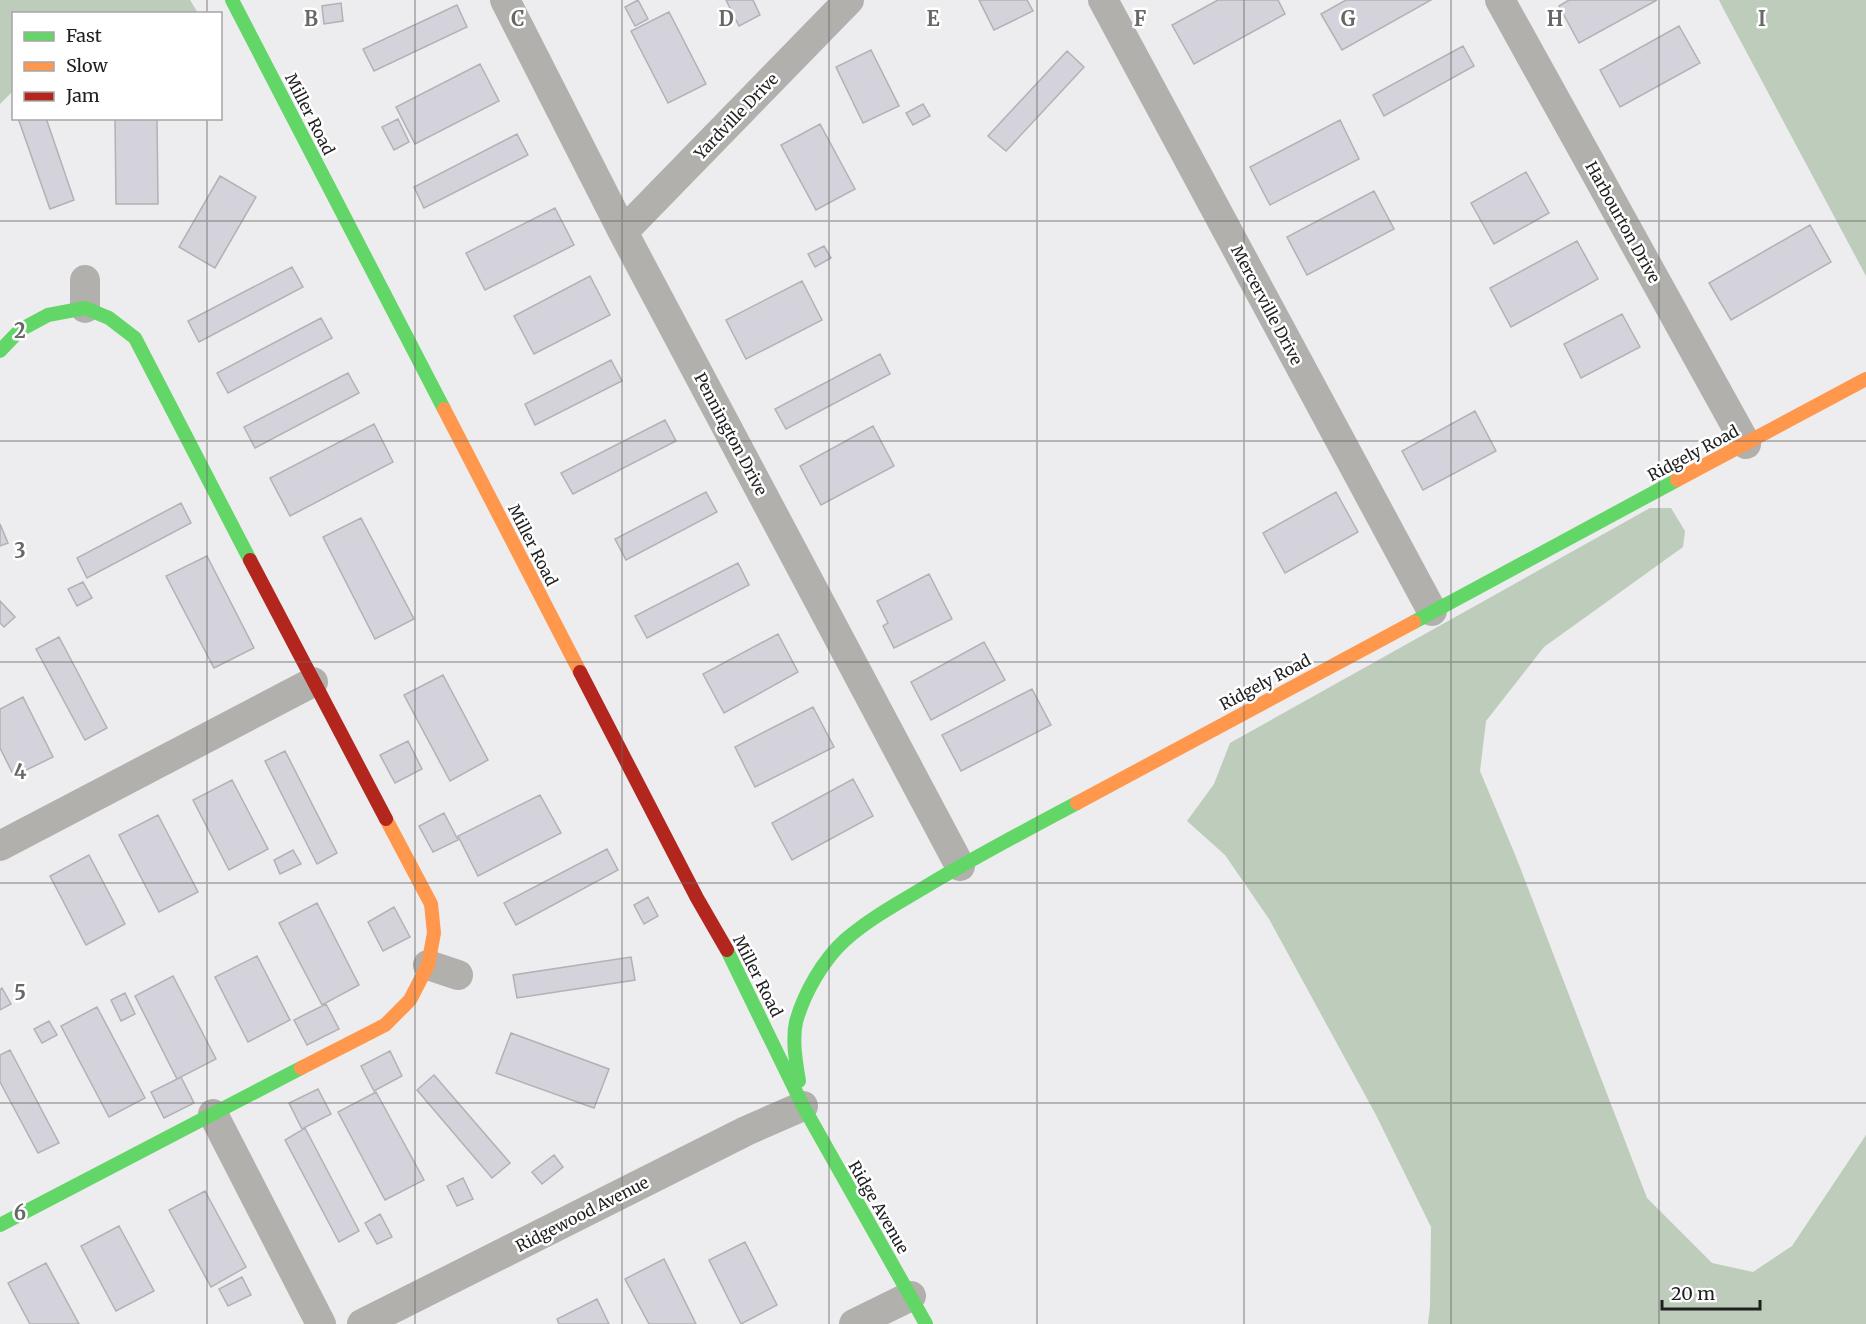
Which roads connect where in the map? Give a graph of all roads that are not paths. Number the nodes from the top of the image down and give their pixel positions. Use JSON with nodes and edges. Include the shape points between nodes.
{"nodes":[{"id":1,"x":232,"y":0,"type":"edge"},
{"id":2,"x":505,"y":0,"type":"edge"},
{"id":3,"x":849,"y":0,"type":"edge"},
{"id":4,"x":1103,"y":0,"type":"edge"},
{"id":5,"x":1500,"y":0,"type":"edge"},
{"id":6,"x":623,"y":231,"type":"junction"},
{"id":7,"x":0,"y":351,"type":"edge"},
{"id":8,"x":1866,"y":379,"type":"edge"},
{"id":9,"x":1746,"y":444,"type":"junction"},
{"id":10,"x":1432,"y":611,"type":"junction"},
{"id":11,"x":313,"y":682,"type":"junction"},
{"id":12,"x":0,"y":846,"type":"edge"},
{"id":13,"x":960,"y":866,"type":"junction"},
{"id":14,"x":428,"y":965,"type":"junction"},
{"id":15,"x":458,"y":975,"type":"dead end"},
{"id":16,"x":803,"y":1106,"type":"junction"},
{"id":17,"x":213,"y":1114,"type":"junction"},
{"id":18,"x":0,"y":1225,"type":"edge"},
{"id":19,"x":911,"y":1296,"type":"junction"},
{"id":20,"x":321,"y":1324,"type":"edge"},
{"id":21,"x":362,"y":1324,"type":"edge"},
{"id":22,"x":854,"y":1324,"type":"edge"},
{"id":23,"x":926,"y":1324,"type":"edge"}],
"edges":[{"from":1,"to":16,"type":"street","name":"Miller Road","via":[[697,898],[733,960]]},
{"from":2,"to":6,"type":"street","name":"Pennington Drive"},
{"from":3,"to":6,"type":"street","name":"Yardville Drive"},
{"from":4,"to":10,"type":"street","name":"Mercerville Drive"},
{"from":5,"to":9,"type":"street","name":"Harbourton Drive"},
{"from":6,"to":13,"type":"street","name":"Pennington Drive"},
{"from":7,"to":11,"type":"street","via":[[20,330],[85,294],[135,338]]},
{"from":8,"to":9,"type":"street","name":"Ridgely Road"},
{"from":9,"to":10,"type":"street","name":"Ridgely Road"},
{"from":10,"to":13,"type":"street","name":"Ridgely Road"},
{"from":11,"to":12,"type":"street"},
{"from":11,"to":14,"type":"street","via":[[431,904],[434,933]]},
{"from":13,"to":16,"type":"street","name":"Ridgely Road","via":[[891,907],[844,941],[820,970],[796,1023],[795,1056]]},
{"from":14,"to":15,"type":"street"},
{"from":14,"to":17,"type":"street","via":[[410,1000],[385,1025]]},
{"from":16,"to":19,"type":"street","name":"Ridge Avenue"},
{"from":16,"to":21,"type":"street","name":"Ridgewood Avenue"},
{"from":17,"to":18,"type":"street"},
{"from":17,"to":20,"type":"street"},
{"from":19,"to":22,"type":"street"},
{"from":19,"to":23,"type":"street","name":"Ridge Avenue"}]}
